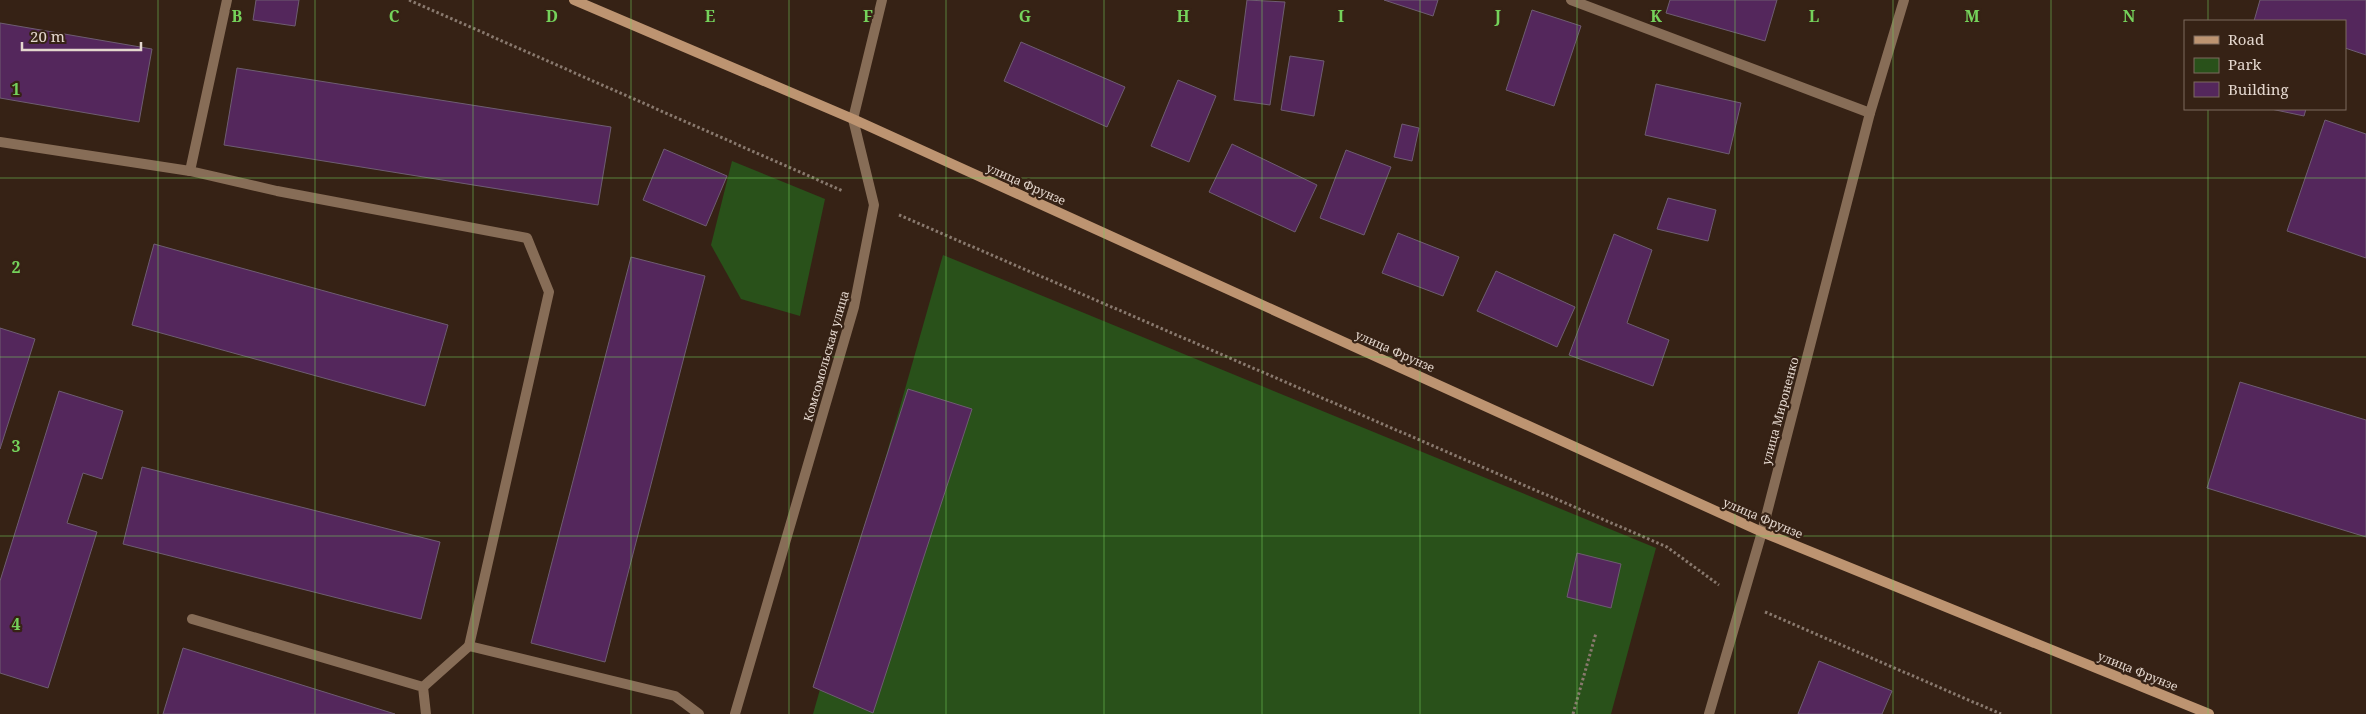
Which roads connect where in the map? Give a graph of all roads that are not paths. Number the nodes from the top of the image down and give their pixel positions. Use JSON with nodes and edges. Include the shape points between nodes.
{"nodes":[{"id":1,"x":227,"y":0,"type":"edge"},
{"id":2,"x":574,"y":0,"type":"edge"},
{"id":3,"x":882,"y":0,"type":"edge"},
{"id":4,"x":1571,"y":0,"type":"edge"},
{"id":5,"x":1904,"y":0,"type":"edge"},
{"id":6,"x":1870,"y":113,"type":"junction"},
{"id":7,"x":853,"y":119,"type":"junction"},
{"id":8,"x":0,"y":142,"type":"edge"},
{"id":9,"x":190,"y":171,"type":"junction"},
{"id":10,"x":1762,"y":532,"type":"junction"},
{"id":11,"x":192,"y":619,"type":"dead end"},
{"id":12,"x":468,"y":646,"type":"junction"},
{"id":13,"x":423,"y":687,"type":"junction"},
{"id":14,"x":426,"y":714,"type":"edge"},
{"id":15,"x":699,"y":714,"type":"edge"},
{"id":16,"x":735,"y":714,"type":"edge"},
{"id":17,"x":1709,"y":714,"type":"edge"},
{"id":18,"x":2209,"y":714,"type":"edge"}],
"edges":[{"from":1,"to":9,"type":"street"},
{"from":2,"to":7,"type":"main road","name":"улица Фрунзе"},
{"from":3,"to":7,"type":"street","name":"Комсомольская улица"},
{"from":4,"to":6,"type":"street"},
{"from":5,"to":6,"type":"street","name":"улица Мироненко"},
{"from":6,"to":10,"type":"street","name":"улица Мироненко"},
{"from":7,"to":10,"type":"main road","name":"улица Фрунзе"},
{"from":7,"to":16,"type":"street","name":"Комсомольская улица","via":[[874,205],[854,306]]},
{"from":8,"to":9,"type":"street"},
{"from":9,"to":12,"type":"street","via":[[277,191],[527,238],[548,292]]},
{"from":10,"to":17,"type":"street","name":"улица Мироненко"},
{"from":10,"to":18,"type":"main road","name":"улица Фрунзе"},
{"from":11,"to":13,"type":"street"},
{"from":12,"to":13,"type":"street"},
{"from":12,"to":15,"type":"street","via":[[675,696]]},
{"from":13,"to":14,"type":"street"}]}
